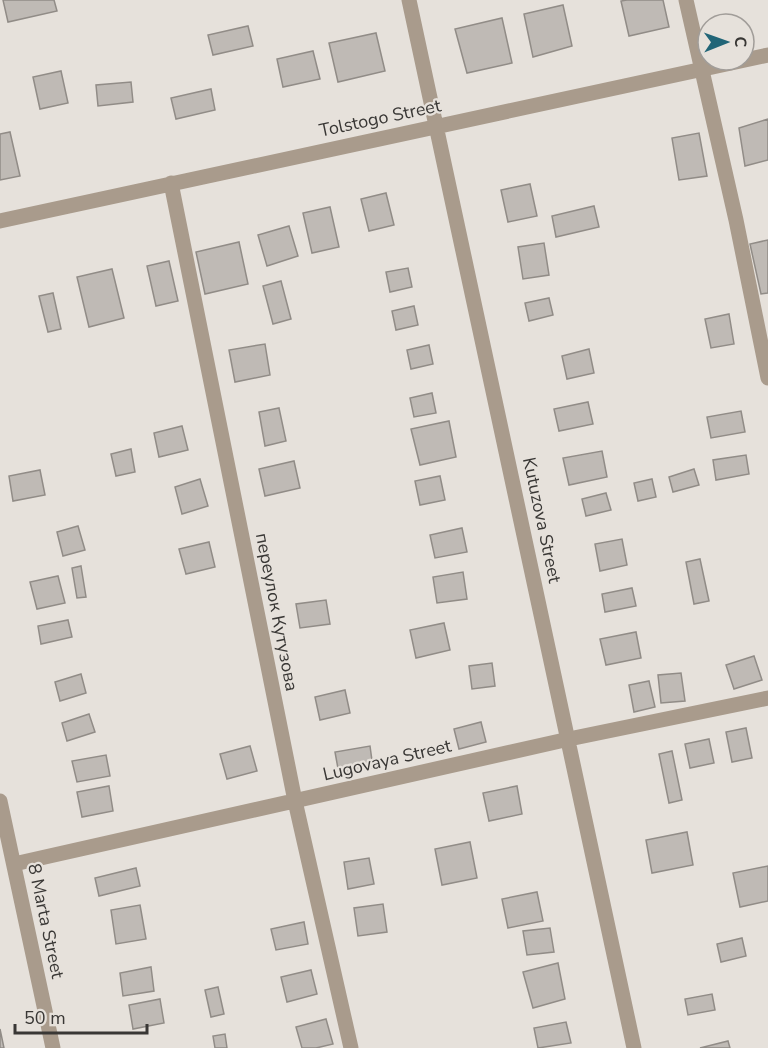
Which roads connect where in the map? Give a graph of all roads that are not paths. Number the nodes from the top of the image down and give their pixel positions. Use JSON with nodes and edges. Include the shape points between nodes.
{"nodes":[{"id":1,"x":409,"y":0,"type":"edge"},
{"id":2,"x":686,"y":0,"type":"edge"},
{"id":3,"x":696,"y":46,"type":"edge"},
{"id":4,"x":696,"y":70,"type":"edge"},
{"id":5,"x":702,"y":72,"type":"edge"},
{"id":6,"x":436,"y":126,"type":"junction"},
{"id":7,"x":171,"y":183,"type":"junction"},
{"id":8,"x":0,"y":221,"type":"edge"},
{"id":9,"x":768,"y":378,"type":"edge"},
{"id":10,"x":768,"y":698,"type":"edge"},
{"id":11,"x":569,"y":739,"type":"junction"},
{"id":12,"x":0,"y":801,"type":"edge"},
{"id":13,"x":295,"y":801,"type":"junction"},
{"id":14,"x":14,"y":864,"type":"junction"},
{"id":15,"x":53,"y":1048,"type":"edge"},
{"id":16,"x":351,"y":1048,"type":"edge"},
{"id":17,"x":634,"y":1048,"type":"edge"}],
"edges":[{"from":1,"to":6,"type":"street","name":"Kutuzova Street"},
{"from":2,"to":3,"type":"street"},
{"from":4,"to":6,"type":"street","name":"Tolstogo Street"},
{"from":5,"to":9,"type":"street"},
{"from":6,"to":7,"type":"street","name":"Tolstogo Street"},
{"from":6,"to":11,"type":"street","name":"Kutuzova Street"},
{"from":7,"to":8,"type":"street","name":"Tolstogo Street"},
{"from":7,"to":13,"type":"street","name":"переулок Кутузова"},
{"from":10,"to":11,"type":"street","name":"Lugovaya Street"},
{"from":11,"to":13,"type":"street","name":"Lugovaya Street"},
{"from":11,"to":17,"type":"street","name":"Kutuzova Street"},
{"from":12,"to":14,"type":"street","name":"8 Marta Street"},
{"from":13,"to":14,"type":"street","name":"Lugovaya Street"},
{"from":13,"to":16,"type":"street","name":"переулок Кутузова"},
{"from":14,"to":15,"type":"street","name":"8 Marta Street"}]}
